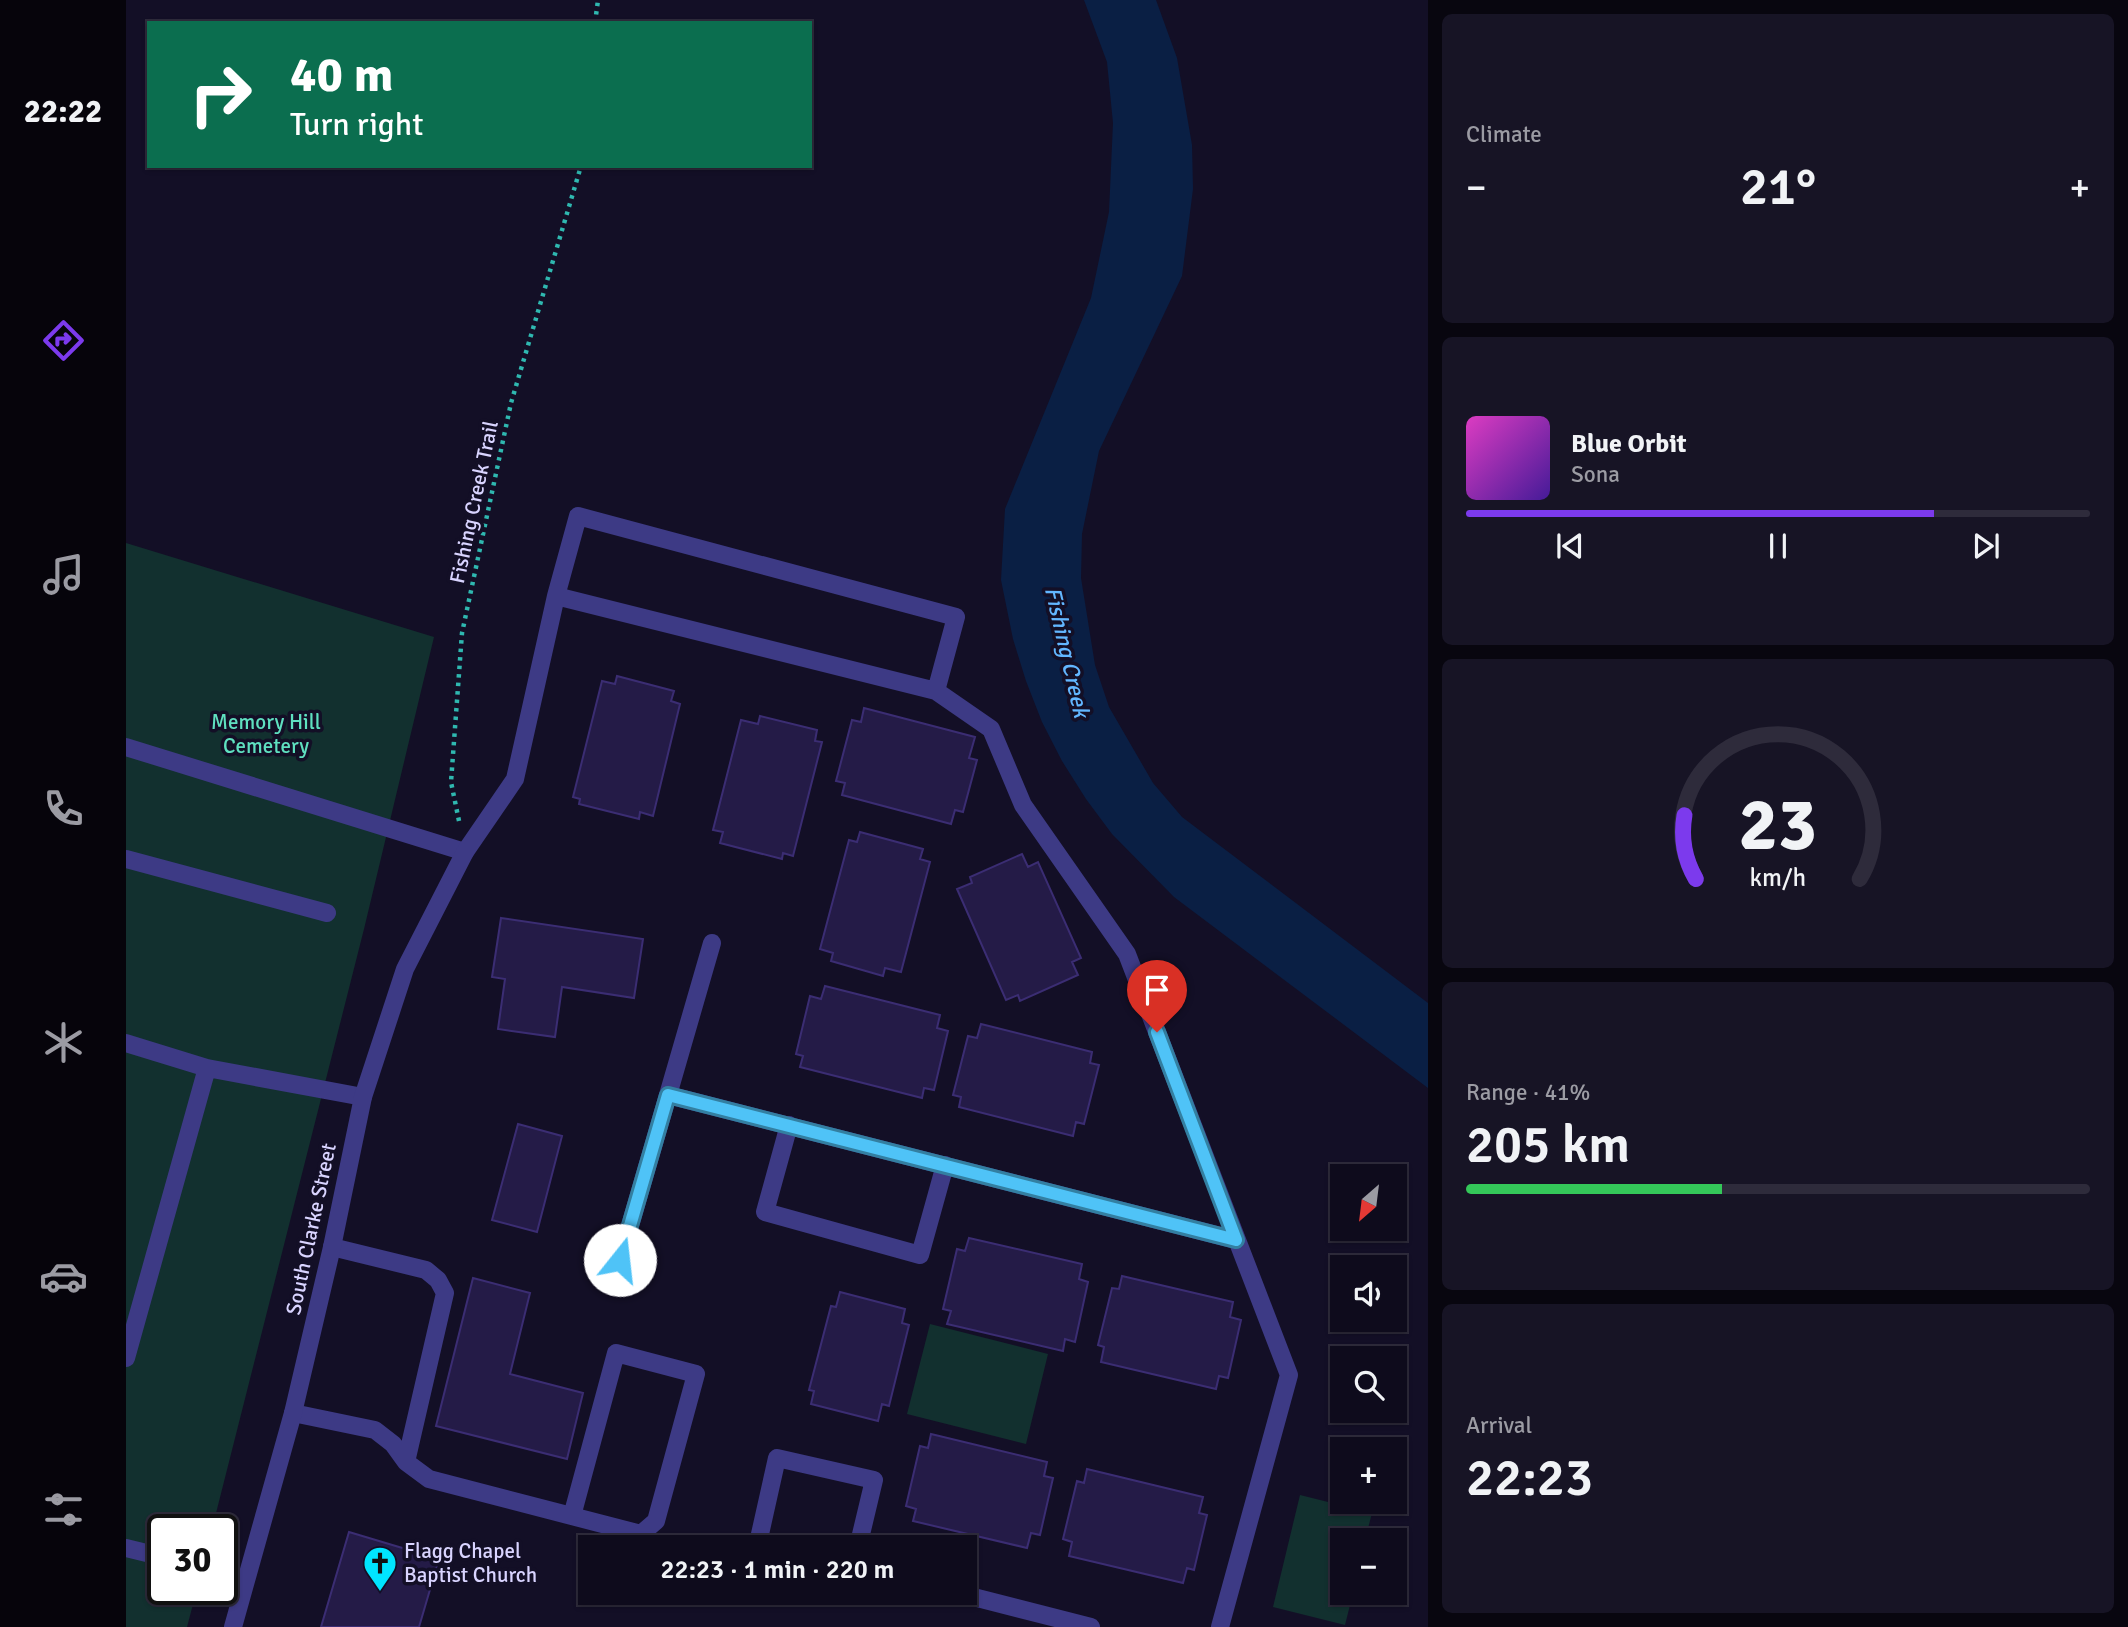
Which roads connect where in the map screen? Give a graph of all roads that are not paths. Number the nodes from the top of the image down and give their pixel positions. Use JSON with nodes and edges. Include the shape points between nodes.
{"nodes":[{"id":1,"x":556,"y":596,"type":"junction"},
{"id":2,"x":936,"y":691,"type":"junction"},
{"id":3,"x":126,"y":747,"type":"edge"},
{"id":4,"x":465,"y":852,"type":"junction"},
{"id":5,"x":126,"y":859,"type":"edge"},
{"id":6,"x":327,"y":913,"type":"dead end"},
{"id":7,"x":712,"y":943,"type":"dead end"},
{"id":8,"x":126,"y":1043,"type":"edge"},
{"id":9,"x":207,"y":1068,"type":"junction"},
{"id":10,"x":668,"y":1095,"type":"junction"},
{"id":11,"x":363,"y":1097,"type":"junction"},
{"id":12,"x":789,"y":1125,"type":"junction"},
{"id":13,"x":945,"y":1165,"type":"junction"},
{"id":14,"x":1236,"y":1240,"type":"junction"},
{"id":15,"x":332,"y":1247,"type":"junction"},
{"id":16,"x":620,"y":1260,"type":"dead end"},
{"id":17,"x":126,"y":1358,"type":"edge"},
{"id":18,"x":293,"y":1413,"type":"junction"},
{"id":19,"x":407,"y":1462,"type":"junction"},
{"id":20,"x":572,"y":1516,"type":"junction"},
{"id":21,"x":760,"y":1535,"type":"edge"},
{"id":22,"x":861,"y":1535,"type":"edge"},
{"id":23,"x":126,"y":1548,"type":"edge"},
{"id":24,"x":147,"y":1553,"type":"edge"},
{"id":25,"x":977,"y":1598,"type":"edge"},
{"id":26,"x":233,"y":1627,"type":"edge"},
{"id":27,"x":1091,"y":1627,"type":"edge"},
{"id":28,"x":1220,"y":1627,"type":"edge"}],
"edges":[{"from":1,"to":2,"type":"street"},
{"from":1,"to":2,"type":"street","name":"South Clarke Street","via":[[578,516],[956,617]]},
{"from":1,"to":4,"type":"street","name":"South Clarke Street","via":[[515,779]]},
{"from":2,"to":14,"type":"street","via":[[991,729],[1023,805],[1127,954]]},
{"from":3,"to":4,"type":"street"},
{"from":4,"to":11,"type":"street","name":"South Clarke Street","via":[[405,970]]},
{"from":5,"to":6,"type":"street"},
{"from":7,"to":10,"type":"street"},
{"from":8,"to":9,"type":"street"},
{"from":9,"to":11,"type":"street"},
{"from":9,"to":17,"type":"street"},
{"from":10,"to":12,"type":"street"},
{"from":10,"to":16,"type":"street"},
{"from":11,"to":15,"type":"street","name":"South Clarke Street"},
{"from":12,"to":13,"type":"street"},
{"from":12,"to":13,"type":"street","via":[[765,1212],[920,1255]]},
{"from":13,"to":14,"type":"street"},
{"from":14,"to":28,"type":"street","via":[[1289,1375]]},
{"from":15,"to":18,"type":"street","name":"South Clarke Street"},
{"from":15,"to":19,"type":"street","via":[[426,1270],[445,1293]]},
{"from":18,"to":19,"type":"street","via":[[375,1430]]},
{"from":18,"to":26,"type":"street","name":"South Clarke Street"},
{"from":19,"to":20,"type":"street","via":[[429,1479]]},
{"from":20,"to":20,"type":"street","via":[[641,1534],[656,1521],[696,1374],[616,1353]]},
{"from":21,"to":22,"type":"street","via":[[778,1458],[874,1480]]},
{"from":23,"to":24,"type":"street"},
{"from":25,"to":27,"type":"street"}]}
